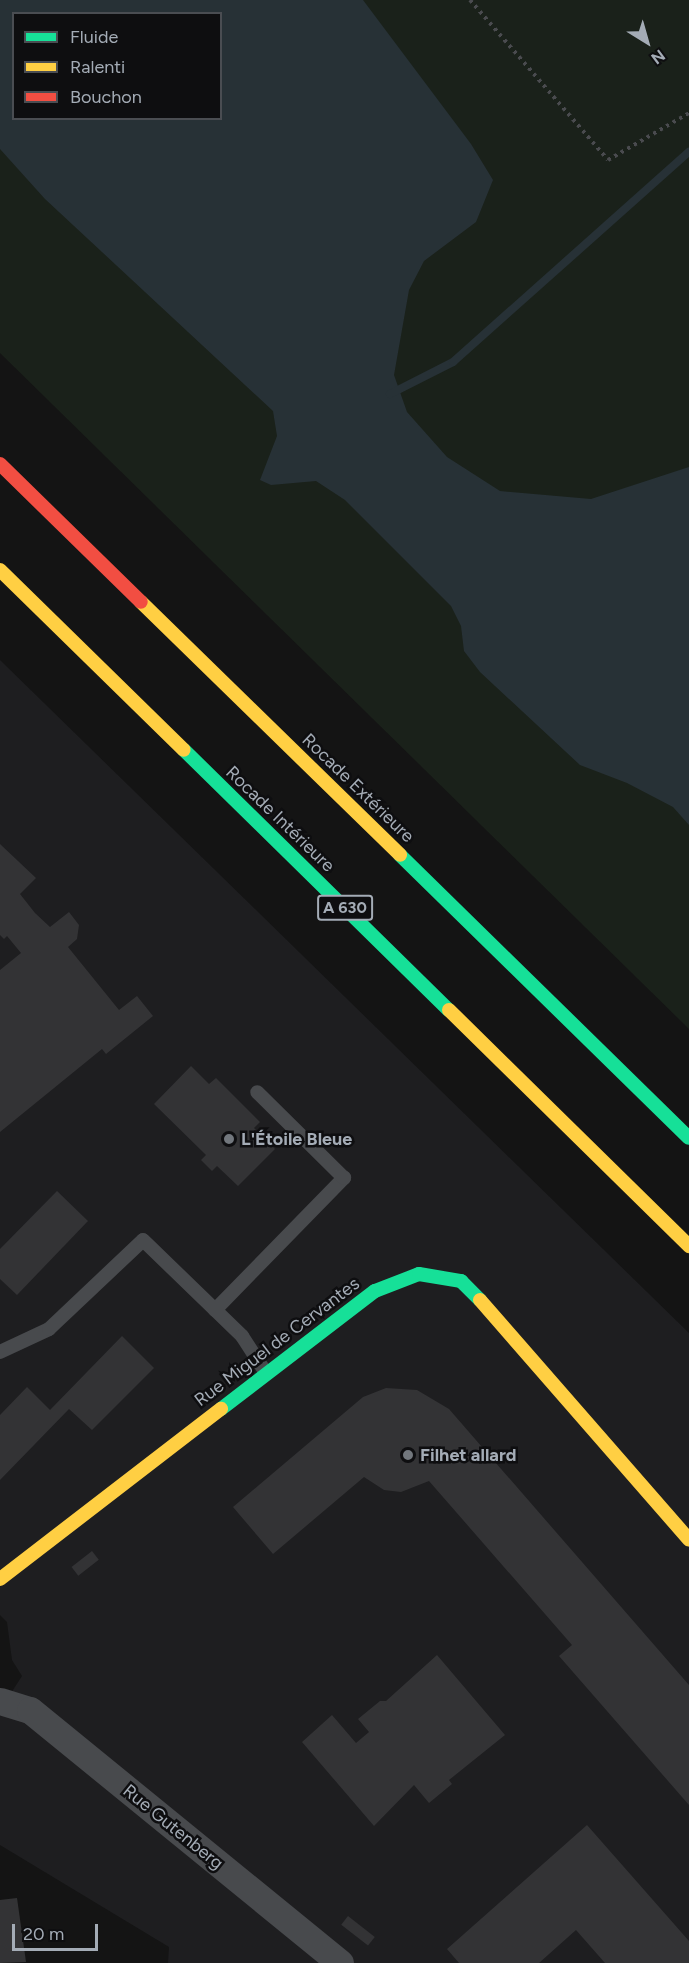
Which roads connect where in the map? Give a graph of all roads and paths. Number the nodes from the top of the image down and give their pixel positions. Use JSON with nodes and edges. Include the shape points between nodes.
{"nodes":[{"id":1,"x":470,"y":0,"type":"edge"},
{"id":2,"x":689,"y":113,"type":"edge"},
{"id":3,"x":0,"y":464,"type":"edge"},
{"id":4,"x":0,"y":570,"type":"edge"},
{"id":5,"x":257,"y":1092,"type":"dead end"},
{"id":6,"x":689,"y":1138,"type":"edge"},
{"id":7,"x":689,"y":1246,"type":"edge"},
{"id":8,"x":215,"y":1310,"type":"junction"},
{"id":9,"x":0,"y":1353,"type":"edge"},
{"id":10,"x":266,"y":1373,"type":"junction"},
{"id":11,"x":689,"y":1540,"type":"edge"},
{"id":12,"x":0,"y":1579,"type":"edge"},
{"id":13,"x":0,"y":1701,"type":"edge"},
{"id":14,"x":340,"y":1963,"type":"edge"}],
"edges":[{"from":1,"to":2,"type":"path","via":[[608,160]]},
{"from":3,"to":6,"type":"main road","name":"Rocade Extérieure"},
{"from":4,"to":7,"type":"main road","name":"Rocade Intérieure","number":"A 630"},
{"from":5,"to":8,"type":"lane","via":[[344,1178]]},
{"from":8,"to":9,"type":"lane","via":[[143,1240],[50,1329]]},
{"from":8,"to":10,"type":"lane","via":[[242,1336]]},
{"from":10,"to":11,"type":"main road","name":"Rue Miguel de Cervantes","via":[[375,1291],[419,1274],[461,1281],[494,1312]]},
{"from":10,"to":12,"type":"main road","name":"Rue Miguel de Cervantes"},
{"from":13,"to":14,"type":"street","name":"Rue Gutenberg","via":[[30,1710]]}]}
